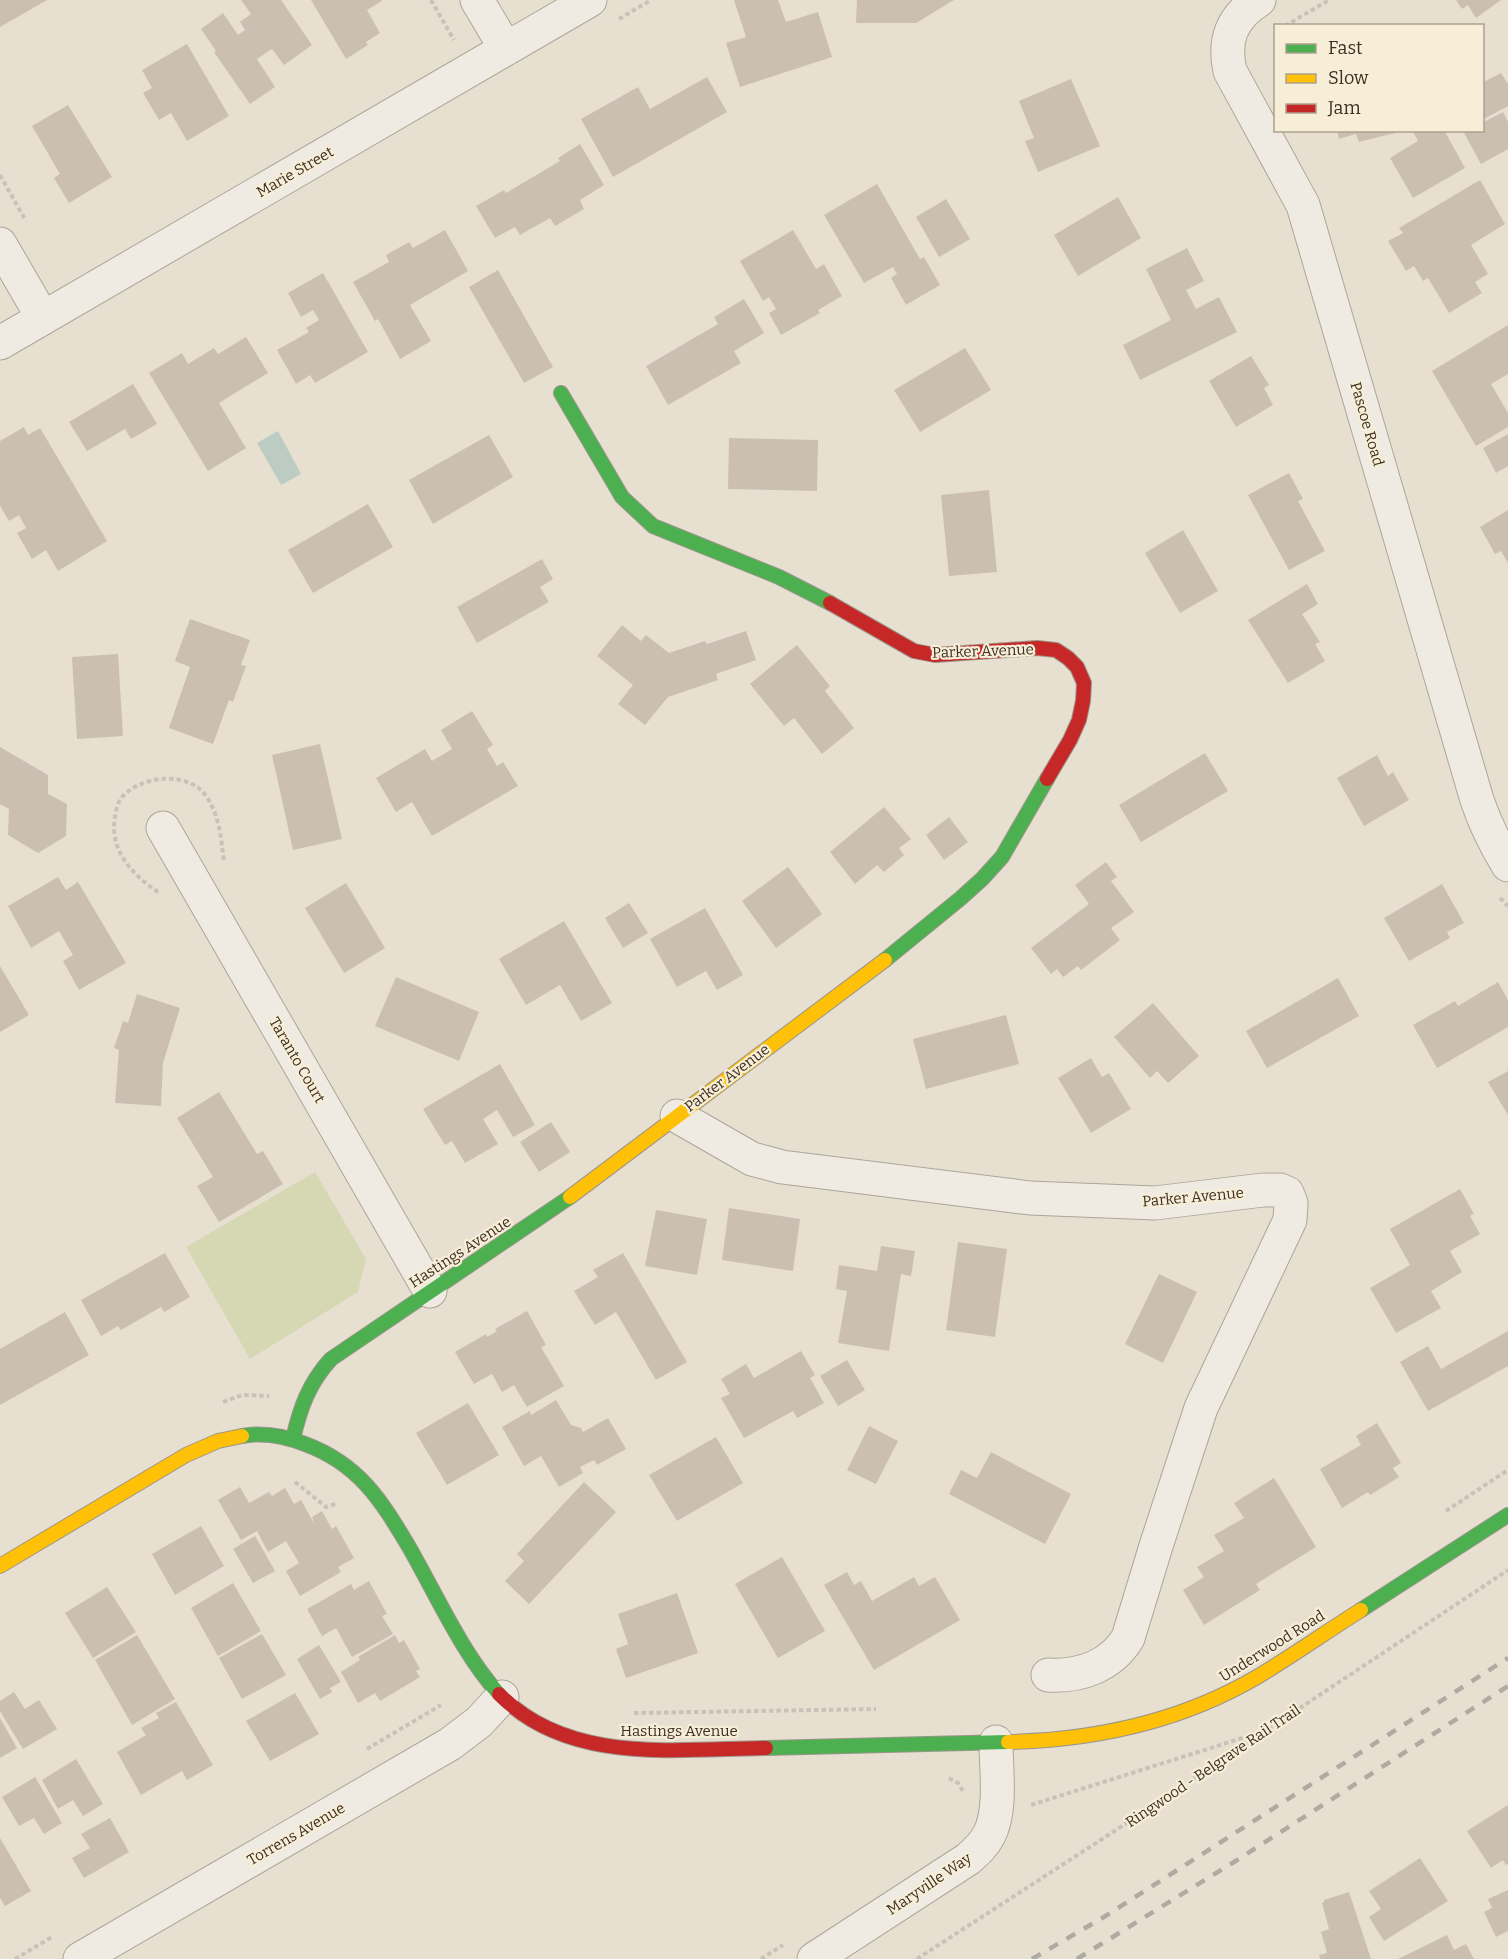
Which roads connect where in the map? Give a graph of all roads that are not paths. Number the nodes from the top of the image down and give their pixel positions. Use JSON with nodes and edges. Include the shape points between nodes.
{"nodes":[{"id":1,"x":477,"y":0,"type":"edge"},
{"id":2,"x":590,"y":0,"type":"edge"},
{"id":3,"x":1259,"y":0,"type":"edge"},
{"id":4,"x":506,"y":49,"type":"junction"},
{"id":5,"x":0,"y":244,"type":"edge"},
{"id":6,"x":43,"y":318,"type":"junction"},
{"id":7,"x":0,"y":343,"type":"edge"},
{"id":8,"x":561,"y":393,"type":"dead end"},
{"id":9,"x":163,"y":828,"type":"dead end"},
{"id":10,"x":1508,"y":865,"type":"edge"},
{"id":11,"x":676,"y":1116,"type":"junction"},
{"id":12,"x":430,"y":1291,"type":"junction"},
{"id":13,"x":293,"y":1439,"type":"junction"},
{"id":14,"x":1508,"y":1515,"type":"edge"},
{"id":15,"x":0,"y":1566,"type":"edge"},
{"id":16,"x":1048,"y":1675,"type":"dead end"},
{"id":17,"x":502,"y":1697,"type":"junction"},
{"id":18,"x":1029,"y":1741,"type":"joint"},
{"id":19,"x":996,"y":1742,"type":"junction"},
{"id":20,"x":80,"y":1959,"type":"edge"},
{"id":21,"x":814,"y":1959,"type":"edge"}],
"edges":[{"from":1,"to":4,"type":"street"},
{"from":2,"to":4,"type":"street","name":"Marie Street"},
{"from":3,"to":10,"type":"street","name":"Pascoe Road","via":[[1247,8],[1231,29],[1227,56],[1230,71],[1303,205],[1477,800]]},
{"from":4,"to":6,"type":"street","name":"Marie Street"},
{"from":5,"to":6,"type":"street"},
{"from":6,"to":7,"type":"street","name":"Marie Street"},
{"from":8,"to":11,"type":"street","name":"Parker Avenue","via":[[622,497],[653,526],[796,585],[914,651],[935,655],[1056,650],[1077,668],[1084,683],[1079,720],[1070,740],[1016,834],[982,879],[891,956]]},
{"from":9,"to":12,"type":"street","name":"Taranto Court"},
{"from":11,"to":12,"type":"street","name":"Hastings Avenue","via":[[547,1214]]},
{"from":11,"to":16,"type":"street","name":"Parker Avenue","via":[[752,1159],[782,1167],[1070,1201],[1155,1203],[1263,1190],[1287,1193],[1290,1220],[1201,1408],[1128,1638],[1114,1655],[1094,1668],[1072,1675]]},
{"from":12,"to":13,"type":"street","name":"Hastings Avenue","via":[[331,1359],[312,1381],[301,1403]]},
{"from":13,"to":15,"type":"street","name":"Hastings Avenue","via":[[250,1435],[209,1444]]},
{"from":13,"to":17,"type":"street","name":"Hastings Avenue","via":[[320,1450],[356,1473],[383,1504],[471,1655]]},
{"from":14,"to":18,"type":"street","name":"Underwood Road","via":[[1222,1696],[1140,1726],[1098,1735]]},
{"from":17,"to":19,"type":"street","name":"Hastings Avenue","via":[[520,1714],[543,1727],[605,1747],[639,1750]]},
{"from":17,"to":20,"type":"street","name":"Torrens Avenue","via":[[479,1722],[450,1744]]},
{"from":18,"to":19,"type":"street","name":"Hastings Avenue"},
{"from":19,"to":21,"type":"street","name":"Maryville Way","via":[[996,1813],[989,1836],[980,1848],[968,1860]]}]}
